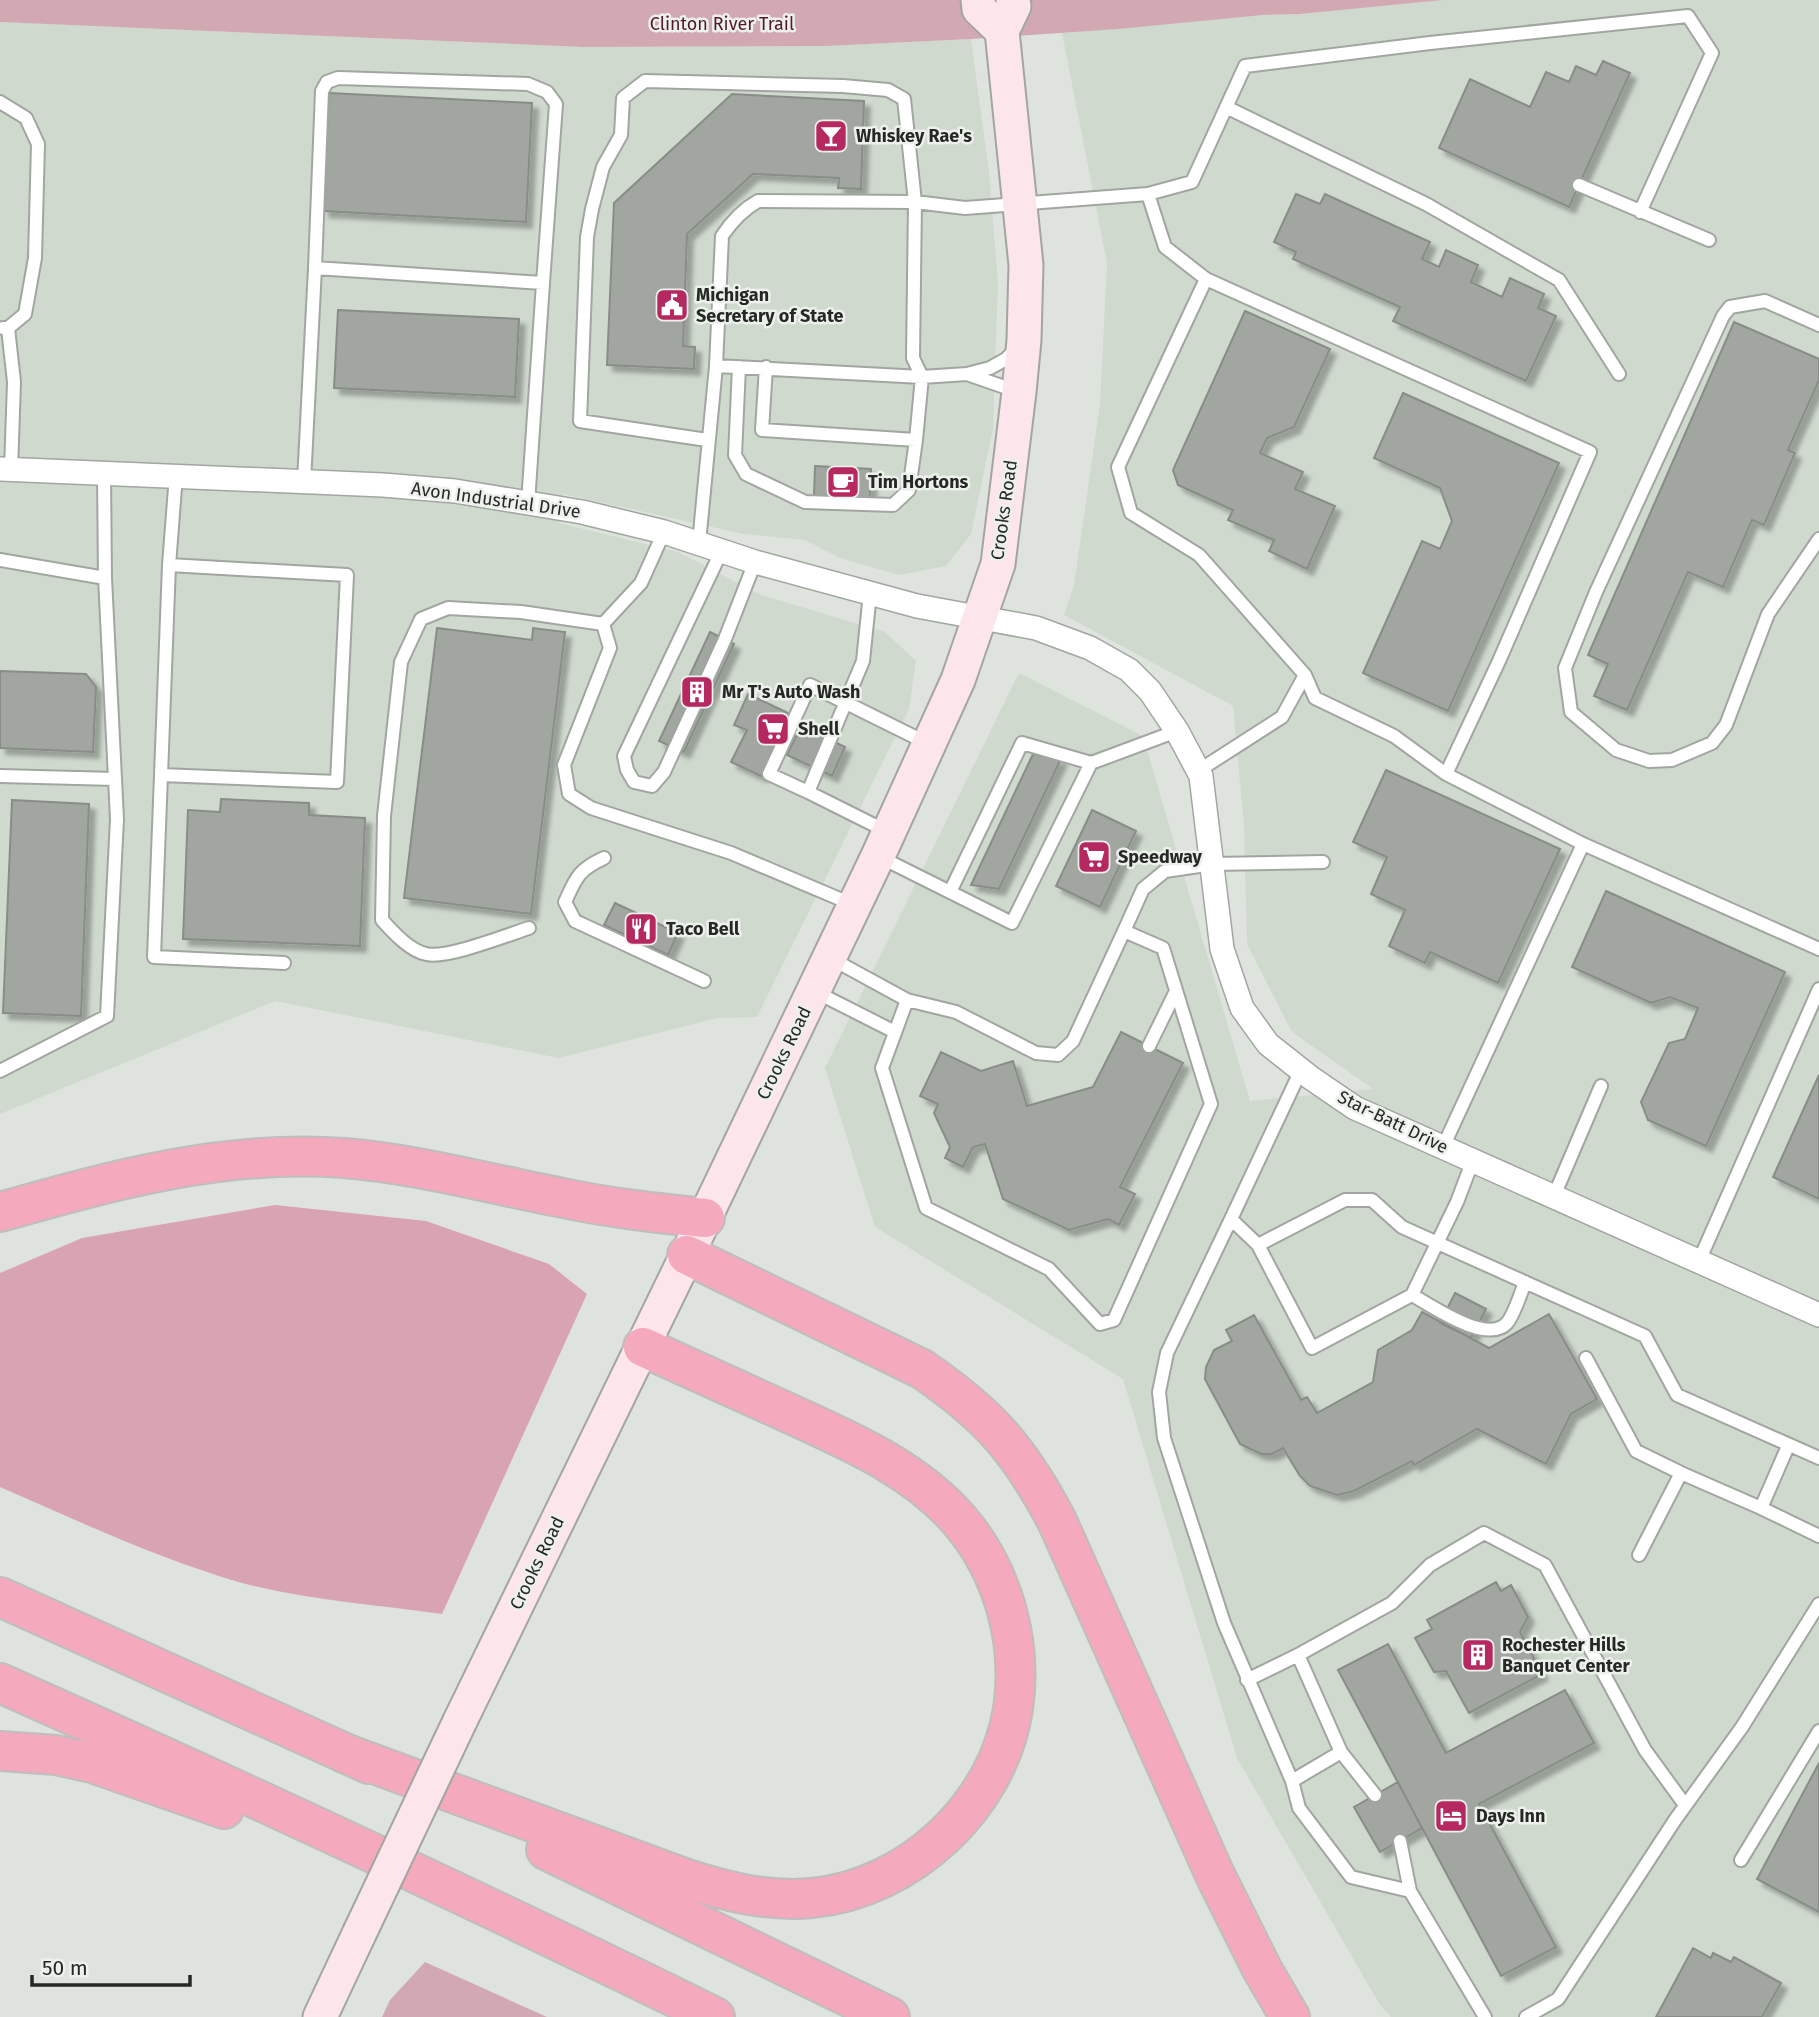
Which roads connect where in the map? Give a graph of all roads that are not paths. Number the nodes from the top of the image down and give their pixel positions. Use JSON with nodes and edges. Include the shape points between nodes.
{"nodes":[{"id":1,"x":978,"y":0,"type":"edge"},
{"id":2,"x":1013,"y":0,"type":"edge"},
{"id":3,"x":1002,"y":31,"type":"junction"},
{"id":4,"x":0,"y":102,"type":"edge"},
{"id":5,"x":1226,"y":107,"type":"junction"},
{"id":6,"x":1579,"y":185,"type":"dead end"},
{"id":7,"x":1148,"y":194,"type":"junction"},
{"id":8,"x":915,"y":202,"type":"junction"},
{"id":9,"x":1019,"y":202,"type":"junction"},
{"id":10,"x":1640,"y":212,"type":"junction"},
{"id":11,"x":1709,"y":240,"type":"dead end"},
{"id":12,"x":315,"y":268,"type":"junction"},
{"id":13,"x":1206,"y":279,"type":"junction"},
{"id":14,"x":543,"y":283,"type":"junction"},
{"id":15,"x":1819,"y":325,"type":"edge"},
{"id":16,"x":4,"y":328,"type":"edge"},
{"id":17,"x":1024,"y":340,"type":"junction"},
{"id":18,"x":716,"y":366,"type":"junction"},
{"id":19,"x":739,"y":367,"type":"junction"},
{"id":20,"x":766,"y":368,"type":"junction"},
{"id":21,"x":967,"y":374,"type":"junction"},
{"id":22,"x":1619,"y":374,"type":"dead end"},
{"id":23,"x":922,"y":377,"type":"junction"},
{"id":24,"x":1020,"y":393,"type":"junction"},
{"id":25,"x":707,"y":440,"type":"junction"},
{"id":26,"x":916,"y":440,"type":"junction"},
{"id":27,"x":5,"y":469,"type":"edge"},
{"id":28,"x":104,"y":473,"type":"junction"},
{"id":29,"x":176,"y":475,"type":"junction"},
{"id":30,"x":304,"y":482,"type":"junction"},
{"id":31,"x":528,"y":503,"type":"junction"},
{"id":32,"x":664,"y":532,"type":"junction"},
{"id":33,"x":1819,"y":539,"type":"edge"},
{"id":34,"x":699,"y":543,"type":"junction"},
{"id":35,"x":722,"y":550,"type":"junction"},
{"id":36,"x":0,"y":560,"type":"edge"},
{"id":37,"x":755,"y":562,"type":"junction"},
{"id":38,"x":169,"y":565,"type":"junction"},
{"id":39,"x":105,"y":578,"type":"junction"},
{"id":40,"x":870,"y":593,"type":"junction"},
{"id":41,"x":978,"y":618,"type":"junction"},
{"id":42,"x":603,"y":624,"type":"junction"},
{"id":43,"x":1305,"y":675,"type":"junction"},
{"id":44,"x":846,"y":702,"type":"junction"},
{"id":45,"x":1177,"y":731,"type":"junction"},
{"id":46,"x":929,"y":744,"type":"junction"},
{"id":47,"x":1091,"y":763,"type":"junction"},
{"id":48,"x":1198,"y":771,"type":"junction"},
{"id":49,"x":1446,"y":774,"type":"junction"},
{"id":50,"x":162,"y":775,"type":"junction"},
{"id":51,"x":0,"y":776,"type":"edge"},
{"id":52,"x":115,"y":779,"type":"junction"},
{"id":53,"x":808,"y":792,"type":"junction"},
{"id":54,"x":883,"y":844,"type":"junction"},
{"id":55,"x":1583,"y":844,"type":"junction"},
{"id":56,"x":604,"y":858,"type":"dead end"},
{"id":57,"x":1323,"y":862,"type":"dead end"},
{"id":58,"x":1213,"y":864,"type":"junction"},
{"id":59,"x":950,"y":892,"type":"junction"},
{"id":60,"x":855,"y":905,"type":"junction"},
{"id":61,"x":529,"y":928,"type":"dead end"},
{"id":62,"x":1124,"y":931,"type":"junction"},
{"id":63,"x":1819,"y":949,"type":"edge"},
{"id":64,"x":830,"y":958,"type":"junction"},
{"id":65,"x":284,"y":963,"type":"dead end"},
{"id":66,"x":704,"y":981,"type":"dead end"},
{"id":67,"x":1819,"y":989,"type":"edge"},
{"id":68,"x":814,"y":991,"type":"junction"},
{"id":69,"x":1176,"y":991,"type":"junction"},
{"id":70,"x":906,"y":1000,"type":"junction"},
{"id":71,"x":895,"y":1032,"type":"junction"},
{"id":72,"x":1149,"y":1046,"type":"dead end"},
{"id":73,"x":1301,"y":1070,"type":"junction"},
{"id":74,"x":0,"y":1071,"type":"edge"},
{"id":75,"x":1601,"y":1086,"type":"dead end"},
{"id":76,"x":1443,"y":1147,"type":"junction"},
{"id":77,"x":1473,"y":1160,"type":"junction"},
{"id":78,"x":1554,"y":1196,"type":"junction"},
{"id":79,"x":0,"y":1212,"type":"edge"},
{"id":80,"x":705,"y":1217,"type":"junction"},
{"id":81,"x":1231,"y":1219,"type":"junction"},
{"id":82,"x":1437,"y":1243,"type":"junction"},
{"id":83,"x":1258,"y":1245,"type":"junction"},
{"id":84,"x":687,"y":1255,"type":"junction"},
{"id":85,"x":1699,"y":1261,"type":"junction"},
{"id":86,"x":1525,"y":1282,"type":"junction"},
{"id":87,"x":1412,"y":1295,"type":"junction"},
{"id":88,"x":1819,"y":1315,"type":"edge"},
{"id":89,"x":643,"y":1347,"type":"junction"},
{"id":90,"x":1587,"y":1358,"type":"dead end"},
{"id":91,"x":1788,"y":1446,"type":"junction"},
{"id":92,"x":1819,"y":1458,"type":"edge"},
{"id":93,"x":1681,"y":1473,"type":"junction"},
{"id":94,"x":1761,"y":1508,"type":"junction"},
{"id":95,"x":1819,"y":1536,"type":"edge"},
{"id":96,"x":1639,"y":1555,"type":"dead end"},
{"id":97,"x":0,"y":1597,"type":"edge"},
{"id":98,"x":1819,"y":1604,"type":"edge"},
{"id":99,"x":1298,"y":1655,"type":"junction"},
{"id":100,"x":1247,"y":1680,"type":"junction"},
{"id":101,"x":0,"y":1684,"type":"edge"},
{"id":102,"x":1819,"y":1731,"type":"edge"},
{"id":103,"x":0,"y":1751,"type":"edge"},
{"id":104,"x":1341,"y":1752,"type":"junction"},
{"id":105,"x":344,"y":1753,"type":"junction"},
{"id":106,"x":1292,"y":1781,"type":"junction"},
{"id":107,"x":1375,"y":1795,"type":"dead end"},
{"id":108,"x":1685,"y":1805,"type":"junction"},
{"id":109,"x":1400,"y":1841,"type":"dead end"},
{"id":110,"x":1741,"y":1860,"type":"dead end"},
{"id":111,"x":444,"y":1888,"type":"junction"},
{"id":112,"x":1410,"y":1891,"type":"junction"},
{"id":113,"x":320,"y":2017,"type":"edge"},
{"id":114,"x":715,"y":2017,"type":"edge"},
{"id":115,"x":890,"y":2017,"type":"edge"},
{"id":116,"x":1290,"y":2017,"type":"edge"},
{"id":117,"x":1485,"y":2017,"type":"edge"},
{"id":118,"x":1525,"y":2017,"type":"edge"}],
"edges":[{"from":1,"to":3,"type":"main road","via":[[979,9]]},
{"from":2,"to":3,"type":"main road","name":"Crooks Road"},
{"from":3,"to":9,"type":"main road","name":"Crooks Road"},
{"from":4,"to":16,"type":"lane","via":[[26,118],[38,145],[35,258],[25,314]]},
{"from":5,"to":7,"type":"lane","via":[[1192,182]]},
{"from":5,"to":10,"type":"lane","via":[[1245,66],[1688,16],[1712,53]]},
{"from":5,"to":22,"type":"lane","via":[[1426,204],[1559,280]]},
{"from":6,"to":10,"type":"lane"},
{"from":7,"to":9,"type":"lane"},
{"from":7,"to":13,"type":"lane","via":[[1165,247]]},
{"from":8,"to":9,"type":"lane","via":[[965,208]]},
{"from":8,"to":18,"type":"lane","via":[[758,201],[746,208],[722,236]]},
{"from":8,"to":23,"type":"lane","via":[[913,358]]},
{"from":8,"to":25,"type":"lane","via":[[904,99],[888,90],[645,81],[623,98],[621,135],[603,167],[587,237],[580,421]]},
{"from":9,"to":17,"type":"main road","name":"Crooks Road","via":[[1026,265]]},
{"from":10,"to":11,"type":"lane"},
{"from":12,"to":14,"type":"lane"},
{"from":12,"to":14,"type":"lane","via":[[322,91],[327,82],[338,78],[528,84],[547,92],[556,104]]},
{"from":12,"to":30,"type":"lane"},
{"from":13,"to":43,"type":"lane","via":[[1118,467],[1131,513],[1199,555]]},
{"from":13,"to":49,"type":"lane","via":[[1590,452]]},
{"from":14,"to":31,"type":"lane"},
{"from":15,"to":33,"type":"lane","via":[[1765,301],[1730,307],[1723,316],[1565,667],[1571,712],[1616,750],[1649,761],[1672,761],[1712,743],[1726,725],[1768,614]]},
{"from":16,"to":27,"type":"lane","via":[[14,382]]},
{"from":17,"to":21,"type":"lane","via":[[1006,359]]},
{"from":17,"to":24,"type":"main road","name":"Crooks Road"},
{"from":18,"to":19,"type":"lane"},
{"from":18,"to":25,"type":"lane"},
{"from":19,"to":20,"type":"lane"},
{"from":19,"to":26,"type":"lane","via":[[735,455],[746,474],[805,502],[892,505],[909,491]]},
{"from":20,"to":23,"type":"lane"},
{"from":20,"to":26,"type":"lane","via":[[762,430]]},
{"from":21,"to":23,"type":"lane"},
{"from":21,"to":24,"type":"lane"},
{"from":23,"to":26,"type":"lane"},
{"from":24,"to":41,"type":"main road","name":"Crooks Road","via":[[998,564]]},
{"from":25,"to":34,"type":"lane"},
{"from":27,"to":28,"type":"street","name":"Avon Industrial Drive"},
{"from":28,"to":29,"type":"street","name":"Avon Industrial Drive"},
{"from":28,"to":39,"type":"lane"},
{"from":29,"to":30,"type":"street","name":"Avon Industrial Drive"},
{"from":29,"to":38,"type":"lane"},
{"from":30,"to":31,"type":"street","name":"Avon Industrial Drive","via":[[455,491]]},
{"from":31,"to":32,"type":"street","name":"Avon Industrial Drive"},
{"from":32,"to":34,"type":"street","name":"Avon Industrial Drive"},
{"from":32,"to":42,"type":"lane","via":[[641,583]]},
{"from":34,"to":35,"type":"street","name":"Avon Industrial Drive"},
{"from":35,"to":37,"type":"street","name":"Avon Industrial Drive"},
{"from":35,"to":37,"type":"lane","via":[[624,756],[626,771],[634,782],[652,786],[664,772]]},
{"from":36,"to":39,"type":"lane"},
{"from":37,"to":40,"type":"street","name":"Avon Industrial Drive"},
{"from":38,"to":50,"type":"lane"},
{"from":38,"to":50,"type":"lane","via":[[347,575],[337,782]]},
{"from":39,"to":52,"type":"lane"},
{"from":40,"to":41,"type":"street","name":"Avon Industrial Drive"},
{"from":40,"to":44,"type":"lane","via":[[863,661]]},
{"from":41,"to":45,"type":"street","name":"Star-Batt Drive","via":[[1036,628],[1129,670],[1150,691]]},
{"from":41,"to":46,"type":"main road","name":"Crooks Road","via":[[958,680]]},
{"from":42,"to":60,"type":"lane","via":[[610,648],[564,765],[569,794],[592,808],[731,853]]},
{"from":42,"to":61,"type":"lane","via":[[521,612],[448,608],[421,619],[401,662],[384,816],[382,920],[400,939],[427,954],[455,951]]},
{"from":43,"to":48,"type":"lane","via":[[1282,717]]},
{"from":43,"to":49,"type":"lane","via":[[1315,698],[1394,736]]},
{"from":44,"to":46,"type":"lane"},
{"from":44,"to":53,"type":"lane"},
{"from":44,"to":53,"type":"lane","via":[[810,685],[769,774]]},
{"from":45,"to":47,"type":"lane"},
{"from":45,"to":48,"type":"street","name":"Star-Batt Drive"},
{"from":46,"to":54,"type":"main road","name":"Crooks Road"},
{"from":47,"to":59,"type":"lane","via":[[1022,743]]},
{"from":47,"to":59,"type":"lane","via":[[1012,923]]},
{"from":48,"to":58,"type":"street","name":"Star-Batt Drive"},
{"from":49,"to":55,"type":"lane"},
{"from":50,"to":65,"type":"lane","via":[[154,957]]},
{"from":51,"to":52,"type":"lane"},
{"from":52,"to":74,"type":"lane","via":[[107,1016]]},
{"from":53,"to":54,"type":"lane"},
{"from":54,"to":59,"type":"lane"},
{"from":54,"to":60,"type":"main road","name":"Crooks Road"},
{"from":55,"to":63,"type":"lane"},
{"from":55,"to":76,"type":"lane"},
{"from":56,"to":66,"type":"lane","via":[[586,866],[575,880],[565,902],[575,921]]},
{"from":57,"to":58,"type":"lane"},
{"from":58,"to":62,"type":"lane","via":[[1165,871],[1143,889]]},
{"from":58,"to":73,"type":"street","name":"Star-Batt Drive","via":[[1222,949],[1242,1008],[1268,1044]]},
{"from":60,"to":64,"type":"main road","name":"Crooks Road"},
{"from":62,"to":69,"type":"lane","via":[[1163,948]]},
{"from":62,"to":70,"type":"lane","via":[[1073,1041],[1058,1055],[1036,1053],[956,1012]]},
{"from":64,"to":68,"type":"main road","name":"Crooks Road"},
{"from":64,"to":70,"type":"lane"},
{"from":67,"to":85,"type":"lane"},
{"from":68,"to":71,"type":"lane"},
{"from":68,"to":80,"type":"main road","name":"Crooks Road"},
{"from":69,"to":71,"type":"lane","via":[[1210,1104],[1114,1320],[1100,1324],[1049,1269],[926,1208],[882,1068]]},
{"from":69,"to":72,"type":"lane"},
{"from":70,"to":71,"type":"lane"},
{"from":73,"to":76,"type":"street","name":"Star-Batt Drive","via":[[1355,1108]]},
{"from":73,"to":81,"type":"lane"},
{"from":75,"to":78,"type":"lane"},
{"from":76,"to":77,"type":"street","name":"Star-Batt Drive"},
{"from":77,"to":78,"type":"street","name":"Star-Batt Drive"},
{"from":77,"to":82,"type":"lane"},
{"from":78,"to":85,"type":"street","name":"Star-Batt Drive"},
{"from":79,"to":80,"type":"highway","via":[[171,1168],[300,1157],[389,1163],[609,1207]]},
{"from":80,"to":84,"type":"main road","name":"Crooks Road"},
{"from":81,"to":83,"type":"lane"},
{"from":81,"to":100,"type":"lane","via":[[1167,1353],[1159,1392],[1164,1438]]},
{"from":82,"to":83,"type":"lane","via":[[1402,1227],[1371,1200],[1345,1200]]},
{"from":82,"to":86,"type":"lane"},
{"from":82,"to":87,"type":"lane"},
{"from":83,"to":87,"type":"lane","via":[[1312,1348]]},
{"from":84,"to":89,"type":"main road","name":"Crooks Road"},
{"from":84,"to":116,"type":"highway","via":[[922,1369],[955,1391],[1005,1437],[1057,1521],[1209,1863]]},
{"from":85,"to":88,"type":"street","name":"Star-Batt Drive"},
{"from":86,"to":87,"type":"lane","via":[[1507,1324],[1492,1331],[1476,1329]]},
{"from":86,"to":91,"type":"lane","via":[[1645,1336],[1677,1395]]},
{"from":89,"to":105,"type":"highway","via":[[887,1462],[939,1499],[968,1532],[1004,1597],[1015,1653],[1007,1734],[977,1798],[926,1852],[888,1875],[838,1893],[775,1898],[724,1891],[687,1879]]},
{"from":89,"to":113,"type":"main road","name":"Crooks Road","bridge":true},
{"from":90,"to":93,"type":"lane","via":[[1636,1451]]},
{"from":91,"to":92,"type":"lane"},
{"from":91,"to":94,"type":"lane"},
{"from":93,"to":94,"type":"lane"},
{"from":93,"to":96,"type":"lane"},
{"from":94,"to":95,"type":"lane"},
{"from":97,"to":105,"type":"highway"},
{"from":98,"to":108,"type":"lane","via":[[1742,1727]]},
{"from":99,"to":100,"type":"lane"},
{"from":99,"to":104,"type":"lane"},
{"from":99,"to":108,"type":"lane","via":[[1392,1603],[1430,1565],[1484,1533],[1545,1565],[1645,1750]]},
{"from":100,"to":106,"type":"lane"},
{"from":101,"to":111,"type":"highway"},
{"from":102,"to":110,"type":"lane"},
{"from":103,"to":111,"type":"highway","via":[[92,1763]]},
{"from":104,"to":106,"type":"lane"},
{"from":104,"to":107,"type":"lane"},
{"from":105,"to":115,"type":"highway"},
{"from":106,"to":112,"type":"lane","via":[[1299,1808],[1351,1877]]},
{"from":108,"to":118,"type":"lane","via":[[1558,1998]]},
{"from":109,"to":112,"type":"lane"},
{"from":111,"to":114,"type":"highway"},
{"from":112,"to":117,"type":"lane"}]}
